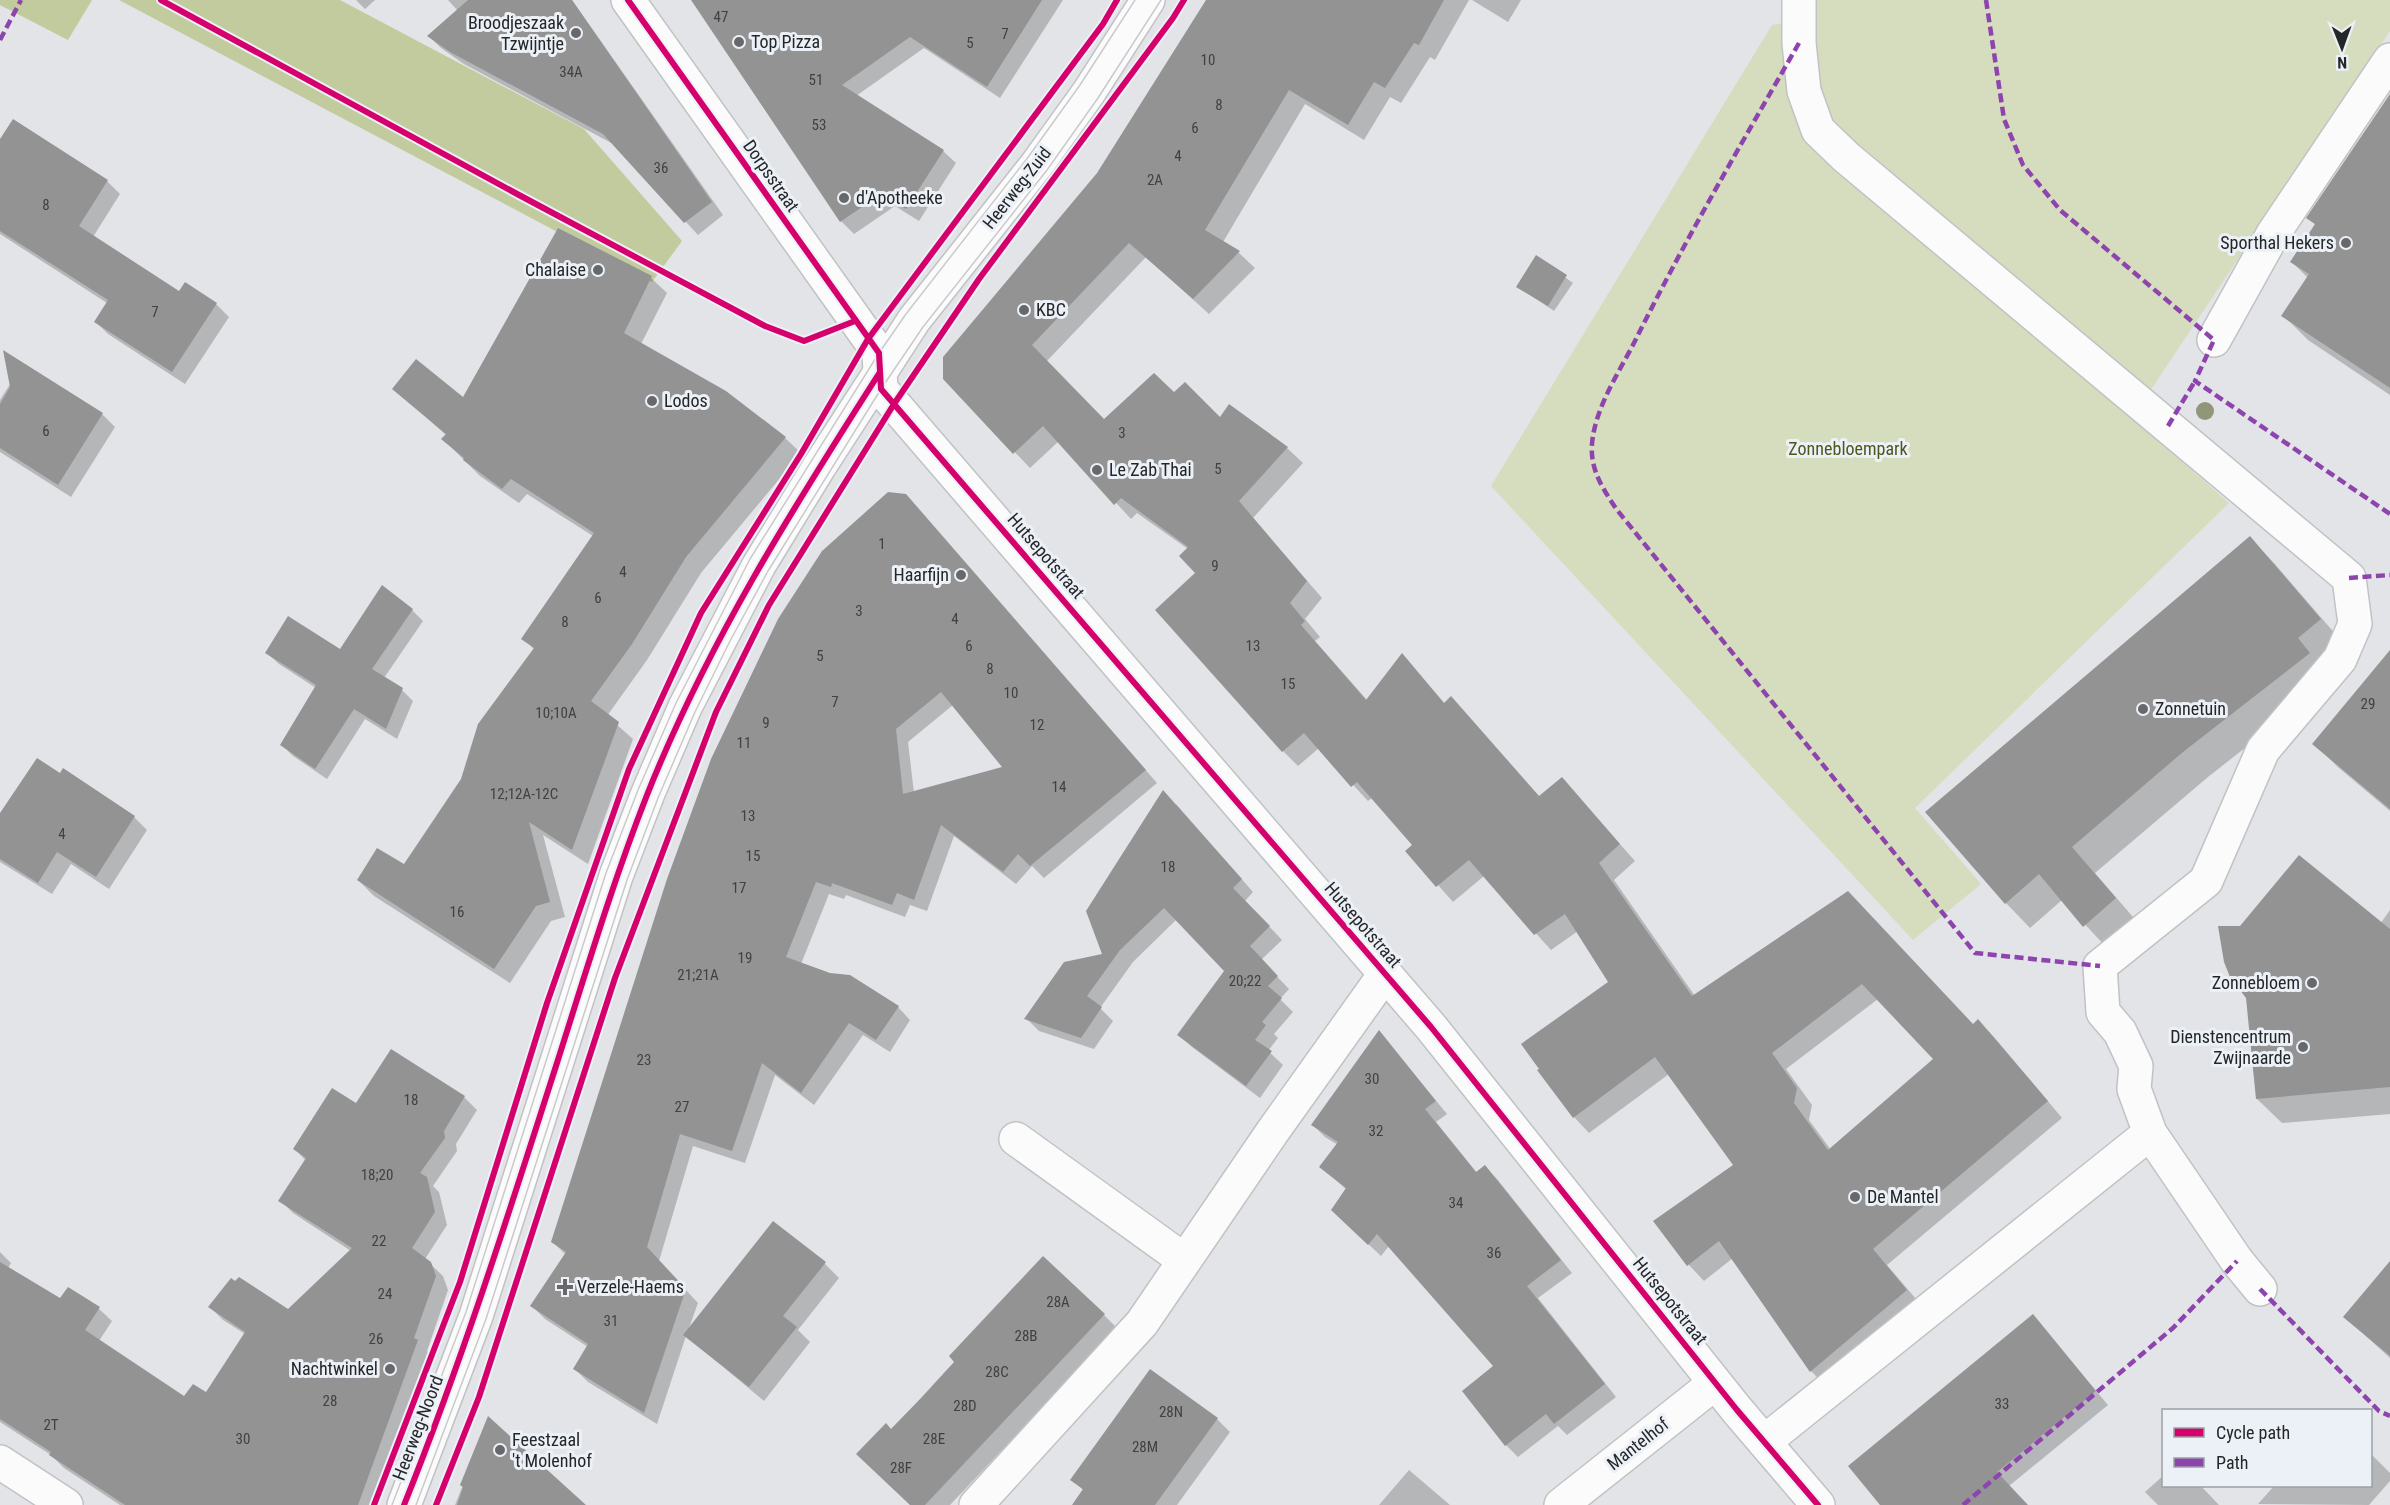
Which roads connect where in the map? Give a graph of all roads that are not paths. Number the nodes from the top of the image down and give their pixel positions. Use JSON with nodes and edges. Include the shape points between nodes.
{"nodes":[{"id":1,"x":628,"y":0,"type":"edge"},
{"id":2,"x":1148,"y":0,"type":"edge"},
{"id":3,"x":1798,"y":0,"type":"edge"},
{"id":4,"x":2390,"y":60,"type":"edge"},
{"id":5,"x":2214,"y":340,"type":"dead end"},
{"id":6,"x":880,"y":372,"type":"junction"},
{"id":7,"x":1385,"y":974,"type":"junction"},
{"id":8,"x":2150,"y":1133,"type":"junction"},
{"id":9,"x":1016,"y":1139,"type":"dead end"},
{"id":10,"x":1184,"y":1260,"type":"junction"},
{"id":11,"x":2260,"y":1289,"type":"dead end"},
{"id":12,"x":1715,"y":1383,"type":"junction"},
{"id":13,"x":1764,"y":1442,"type":"junction"},
{"id":14,"x":0,"y":1462,"type":"edge"},
{"id":15,"x":66,"y":1505,"type":"edge"},
{"id":16,"x":404,"y":1505,"type":"edge"},
{"id":17,"x":976,"y":1505,"type":"edge"},
{"id":18,"x":1561,"y":1505,"type":"edge"},
{"id":19,"x":1818,"y":1505,"type":"edge"}],
"edges":[{"from":1,"to":6,"type":"street","name":"Dorpsstraat","via":[[879,353]]},
{"from":2,"to":6,"type":"street","name":"Heerweg-Zuid","via":[[1038,163],[914,320]]},
{"from":3,"to":8,"type":"street","via":[[1804,91],[1818,130],[2349,578],[2355,624],[2340,659],[2263,750],[2206,881],[2100,966],[2103,1012],[2120,1032],[2136,1066],[2134,1089]]},
{"from":4,"to":5,"type":"street","via":[[2272,234]]},
{"from":6,"to":7,"type":"street","name":"Hutsepotstraat","via":[[881,389]]},
{"from":6,"to":16,"type":"street","name":"Heerweg-Noord","via":[[747,586],[685,707],[648,793],[616,876],[476,1316]]},
{"from":7,"to":10,"type":"street"},
{"from":7,"to":12,"type":"street","name":"Hutsepotstraat"},
{"from":8,"to":11,"type":"street"},
{"from":8,"to":13,"type":"street"},
{"from":9,"to":10,"type":"street"},
{"from":10,"to":17,"type":"street","via":[[1142,1323]]},
{"from":12,"to":13,"type":"street","name":"Hutsepotstraat"},
{"from":12,"to":18,"type":"street","name":"Mantelhof"},
{"from":13,"to":19,"type":"street","name":"Hutsepotstraat"},
{"from":14,"to":15,"type":"street"}]}
